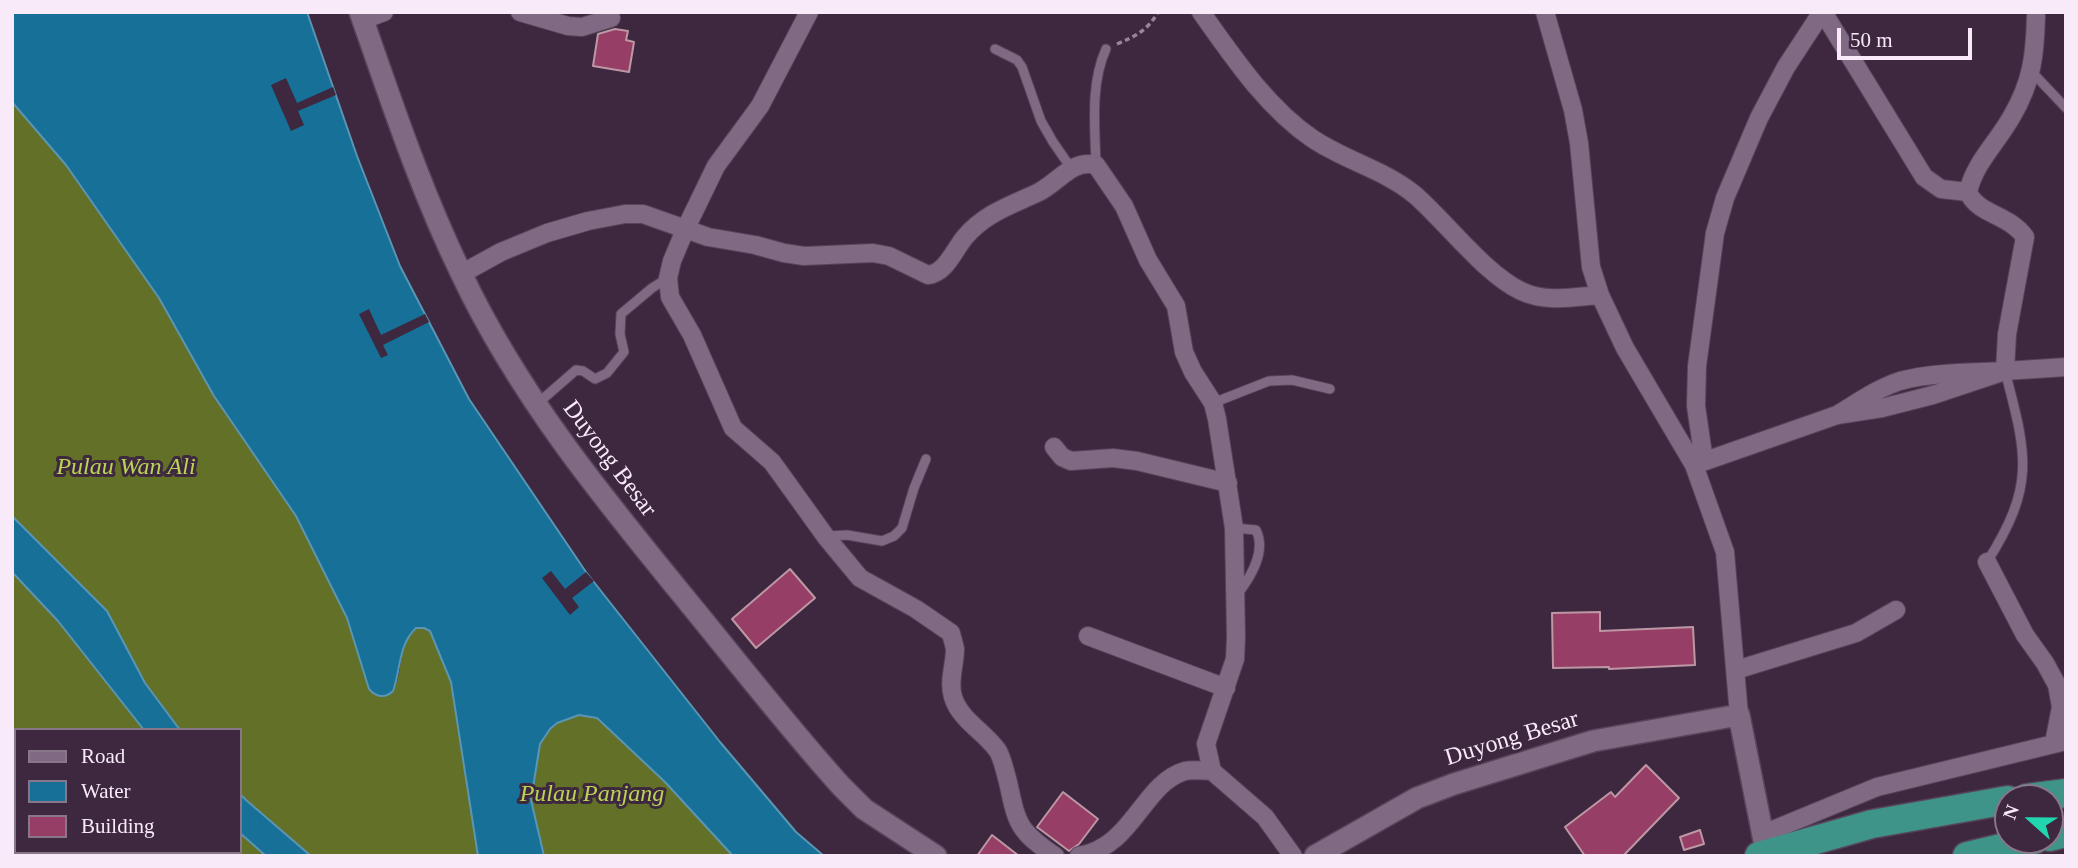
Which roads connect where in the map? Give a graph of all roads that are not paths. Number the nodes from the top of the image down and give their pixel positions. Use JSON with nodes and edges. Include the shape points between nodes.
{"nodes":[{"id":1,"x":384,"y":12,"type":"edge"},
{"id":2,"x":520,"y":12,"type":"edge"},
{"id":3,"x":809,"y":12,"type":"edge"},
{"id":4,"x":1201,"y":12,"type":"edge"},
{"id":5,"x":1545,"y":12,"type":"edge"},
{"id":6,"x":1823,"y":12,"type":"edge"},
{"id":7,"x":2038,"y":13,"type":"edge"},
{"id":8,"x":361,"y":16,"type":"edge"},
{"id":9,"x":611,"y":18,"type":"dead end"},
{"id":10,"x":995,"y":49,"type":"dead end"},
{"id":11,"x":1106,"y":50,"type":"road end"},
{"id":12,"x":2031,"y":71,"type":"junction"},
{"id":13,"x":2066,"y":108,"type":"edge"},
{"id":14,"x":1096,"y":165,"type":"junction"},
{"id":15,"x":1071,"y":168,"type":"junction"},
{"id":16,"x":1968,"y":192,"type":"junction"},
{"id":17,"x":685,"y":230,"type":"junction"},
{"id":18,"x":461,"y":274,"type":"junction"},
{"id":19,"x":668,"y":278,"type":"junction"},
{"id":20,"x":1600,"y":295,"type":"junction"},
{"id":21,"x":2066,"y":367,"type":"edge"},
{"id":22,"x":2005,"y":371,"type":"junction"},
{"id":23,"x":1330,"y":389,"type":"dead end"},
{"id":24,"x":1213,"y":403,"type":"junction"},
{"id":25,"x":536,"y":405,"type":"junction"},
{"id":26,"x":1054,"y":447,"type":"dead end"},
{"id":27,"x":926,"y":459,"type":"dead end"},
{"id":28,"x":1699,"y":463,"type":"junction"},
{"id":29,"x":1228,"y":483,"type":"junction"},
{"id":30,"x":1234,"y":528,"type":"junction"},
{"id":31,"x":826,"y":537,"type":"junction"},
{"id":32,"x":1987,"y":562,"type":"joint"},
{"id":33,"x":1236,"y":596,"type":"junction"},
{"id":34,"x":1896,"y":610,"type":"dead end"},
{"id":35,"x":1088,"y":636,"type":"dead end"},
{"id":36,"x":1736,"y":670,"type":"junction"},
{"id":37,"x":1226,"y":688,"type":"junction"},
{"id":38,"x":1739,"y":715,"type":"junction"},
{"id":39,"x":2060,"y":742,"type":"edge"},
{"id":40,"x":1213,"y":771,"type":"junction"},
{"id":41,"x":1994,"y":802,"type":"edge"},
{"id":42,"x":1764,"y":850,"type":"edge"},
{"id":43,"x":1994,"y":850,"type":"edge"},
{"id":44,"x":936,"y":856,"type":"edge"},
{"id":45,"x":1055,"y":856,"type":"edge"},
{"id":46,"x":1079,"y":856,"type":"edge"},
{"id":47,"x":1293,"y":856,"type":"edge"},
{"id":48,"x":1315,"y":856,"type":"edge"},
{"id":49,"x":1967,"y":856,"type":"edge"}],
"edges":[{"from":1,"to":8,"type":"street"},
{"from":2,"to":9,"type":"street","via":[[582,27]]},
{"from":3,"to":17,"type":"street","via":[[760,106],[716,166]]},
{"from":4,"to":20,"type":"street","via":[[1286,119],[1337,154],[1396,181],[1508,282],[1535,296],[1553,299]]},
{"from":5,"to":20,"type":"street","via":[[1580,143],[1591,267]]},
{"from":6,"to":16,"type":"street","via":[[1924,177],[1941,189]]},
{"from":6,"to":28,"type":"street","via":[[1759,118],[1715,233],[1697,366]]},
{"from":7,"to":12,"type":"street"},
{"from":8,"to":18,"type":"street","name":"Duyong Besar"},
{"from":10,"to":15,"type":"lane","via":[[1022,67],[1041,121]]},
{"from":11,"to":14,"type":"lane","via":[[1095,99]]},
{"from":12,"to":13,"type":"lane"},
{"from":12,"to":16,"type":"street","via":[[2013,116],[1972,175]]},
{"from":14,"to":15,"type":"street"},
{"from":14,"to":24,"type":"street","via":[[1124,206],[1148,260],[1176,306],[1184,352]]},
{"from":15,"to":17,"type":"street","via":[[1041,192],[984,218],[940,271],[928,275],[873,253],[804,256]]},
{"from":16,"to":22,"type":"street","via":[[1978,206],[2017,225],[2025,237]]},
{"from":17,"to":18,"type":"street","via":[[643,214],[589,221],[501,252]]},
{"from":17,"to":19,"type":"street"},
{"from":18,"to":25,"type":"street","name":"Duyong Besar"},
{"from":19,"to":25,"type":"lane","via":[[621,314],[624,352],[607,373],[595,379],[576,370]]},
{"from":19,"to":31,"type":"street","via":[[670,297],[733,428],[772,463]]},
{"from":20,"to":28,"type":"street","via":[[1625,348]]},
{"from":21,"to":22,"type":"street"},
{"from":22,"to":28,"type":"street","via":[[1933,395],[1837,415]]},
{"from":22,"to":32,"type":"lane","via":[[2024,474],[2011,521]]},
{"from":23,"to":24,"type":"lane","via":[[1292,380],[1269,381]]},
{"from":24,"to":29,"type":"street"},
{"from":25,"to":44,"type":"street","name":"Duyong Besar","via":[[624,524],[817,759],[863,809]]},
{"from":26,"to":29,"type":"street","via":[[1071,461],[1137,461]]},
{"from":27,"to":31,"type":"lane","via":[[902,527],[894,536],[883,541]]},
{"from":28,"to":36,"type":"street","via":[[1725,552]]},
{"from":29,"to":30,"type":"street"},
{"from":30,"to":33,"type":"street"},
{"from":30,"to":33,"type":"lane","via":[[1256,530],[1259,544],[1250,578]]},
{"from":31,"to":45,"type":"street","via":[[860,578],[951,633],[954,700],[998,751],[1021,828]]},
{"from":32,"to":39,"type":"street","via":[[2057,685]]},
{"from":33,"to":37,"type":"street","via":[[1234,659]]},
{"from":34,"to":36,"type":"street","via":[[1856,633]]},
{"from":35,"to":37,"type":"street"},
{"from":36,"to":38,"type":"street"},
{"from":37,"to":40,"type":"street","via":[[1206,744]]},
{"from":38,"to":42,"type":"street"},
{"from":38,"to":48,"type":"street","name":"Duyong Besar","via":[[1593,741],[1454,784],[1417,798]]},
{"from":39,"to":42,"type":"street","via":[[1877,787]]},
{"from":40,"to":46,"type":"street","via":[[1188,770],[1171,776],[1104,847]]},
{"from":40,"to":47,"type":"street","via":[[1265,817]]},
{"from":41,"to":42,"type":"highway","via":[[1872,824]]},
{"from":43,"to":49,"type":"highway"}]}
